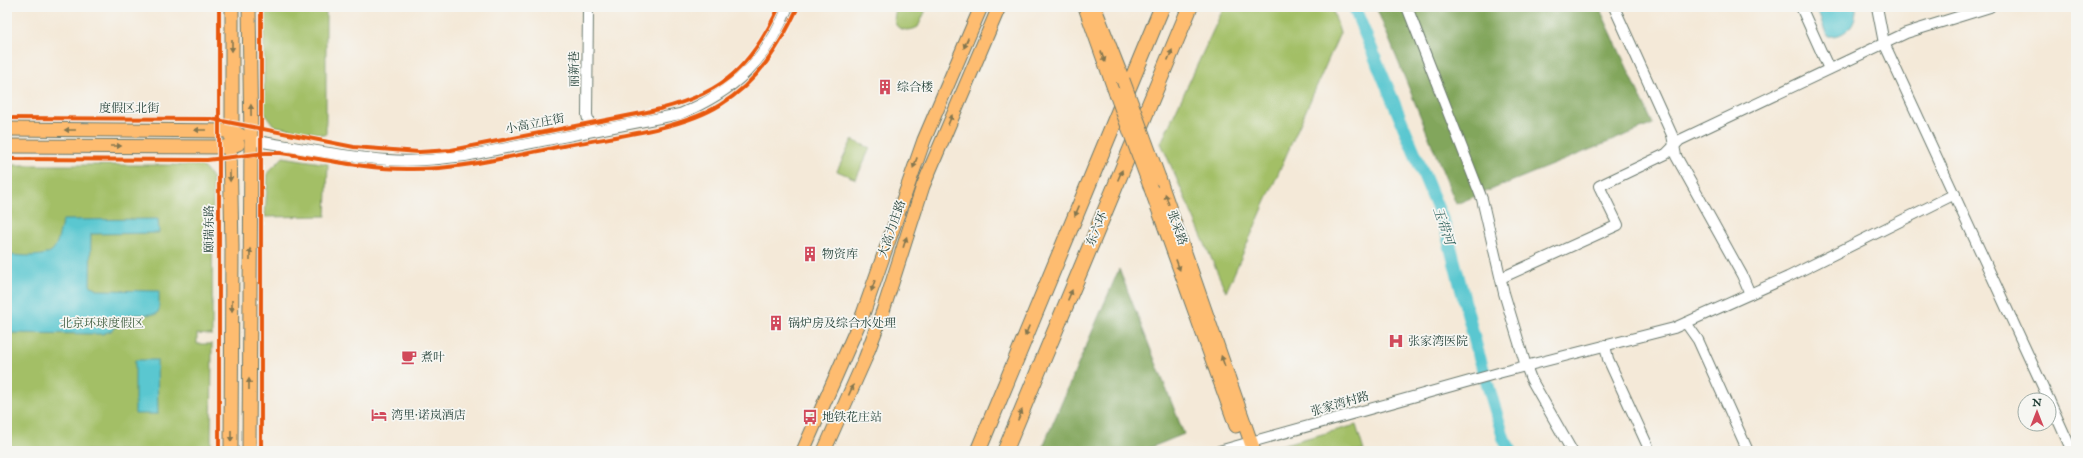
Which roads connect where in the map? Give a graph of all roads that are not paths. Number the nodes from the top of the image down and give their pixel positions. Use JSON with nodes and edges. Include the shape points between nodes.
{"nodes":[{"id":1,"x":249,"y":7,"type":"edge"},
{"id":2,"x":588,"y":7,"type":"edge"},
{"id":3,"x":788,"y":7,"type":"edge"},
{"id":4,"x":981,"y":7,"type":"edge"},
{"id":5,"x":999,"y":7,"type":"edge"},
{"id":6,"x":1085,"y":7,"type":"edge"},
{"id":7,"x":1094,"y":7,"type":"edge"},
{"id":8,"x":1162,"y":7,"type":"edge"},
{"id":9,"x":1190,"y":7,"type":"edge"},
{"id":10,"x":1407,"y":7,"type":"edge"},
{"id":11,"x":1614,"y":7,"type":"edge"},
{"id":12,"x":1801,"y":7,"type":"edge"},
{"id":13,"x":1877,"y":7,"type":"edge"},
{"id":14,"x":1990,"y":7,"type":"edge"},
{"id":15,"x":230,"y":9,"type":"edge"},
{"id":16,"x":1884,"y":43,"type":"junction"},
{"id":17,"x":1829,"y":69,"type":"junction"},
{"id":18,"x":7,"y":129,"type":"edge"},
{"id":19,"x":232,"y":131,"type":"junction"},
{"id":20,"x":591,"y":131,"type":"junction"},
{"id":21,"x":251,"y":140,"type":"junction"},
{"id":22,"x":7,"y":146,"type":"edge"},
{"id":23,"x":1674,"y":146,"type":"junction"},
{"id":24,"x":230,"y":147,"type":"junction"},
{"id":25,"x":1955,"y":194,"type":"junction"},
{"id":26,"x":1501,"y":278,"type":"junction"},
{"id":27,"x":1750,"y":294,"type":"junction"},
{"id":28,"x":1686,"y":323,"type":"junction"},
{"id":29,"x":1605,"y":345,"type":"junction"},
{"id":30,"x":1526,"y":366,"type":"junction"},
{"id":31,"x":2045,"y":392,"type":"edge"},
{"id":32,"x":2057,"y":418,"type":"edge"},
{"id":33,"x":1248,"y":447,"type":"edge"},
{"id":34,"x":231,"y":451,"type":"edge"},
{"id":35,"x":249,"y":451,"type":"edge"},
{"id":36,"x":803,"y":451,"type":"edge"},
{"id":37,"x":824,"y":451,"type":"edge"},
{"id":38,"x":978,"y":451,"type":"edge"},
{"id":39,"x":1005,"y":451,"type":"edge"},
{"id":40,"x":1219,"y":451,"type":"edge"},
{"id":41,"x":1572,"y":451,"type":"edge"},
{"id":42,"x":1650,"y":451,"type":"edge"},
{"id":43,"x":1748,"y":451,"type":"edge"},
{"id":44,"x":2072,"y":451,"type":"edge"}],
"edges":[{"from":21,"to":1,"type":"main road","one_way":true},
{"from":2,"to":20,"type":"street","name":"丽新巷","via":[[587,115]]},
{"from":3,"to":20,"type":"street","name":"小高立庄街","via":[[767,48],[751,69],[731,87],[704,104],[680,114]]},
{"from":4,"to":36,"type":"main road","name":"大高力庄路","one_way":true,"via":[[924,140],[863,314]]},
{"from":37,"to":5,"type":"main road","name":"大高力庄路","one_way":true,"via":[[884,311],[923,186]]},
{"from":6,"to":33,"type":"main road","name":"张采路","one_way":true,"bridge":true},
{"from":33,"to":7,"type":"main road","name":"张采路","one_way":true,"bridge":true,"via":[[1159,178]]},
{"from":8,"to":38,"type":"highway","one_way":true},
{"from":39,"to":9,"type":"highway","name":"东六环","one_way":true},
{"from":10,"to":26,"type":"street","via":[[1482,198]]},
{"from":11,"to":23,"type":"street","via":[[1672,135]]},
{"from":12,"to":17,"type":"street"},
{"from":13,"to":16,"type":"street"},
{"from":14,"to":16,"type":"street","via":[[1906,33]]},
{"from":15,"to":19,"type":"main road","name":"颐瑞东路","one_way":true},
{"from":16,"to":17,"type":"street"},
{"from":16,"to":25,"type":"street"},
{"from":17,"to":23,"type":"street","via":[[1680,140]]},
{"from":19,"to":18,"type":"main road","name":"度假区北街","one_way":true},
{"from":19,"to":21,"type":"main road","name":"度假区北街"},
{"from":19,"to":24,"type":"main road","name":"颐瑞东路"},
{"from":20,"to":21,"type":"street","name":"小高立庄街","via":[[431,160],[360,157]]},
{"from":21,"to":24,"type":"main road"},
{"from":35,"to":21,"type":"main road","one_way":true},
{"from":22,"to":24,"type":"main road","one_way":true},
{"from":23,"to":26,"type":"street","via":[[1666,154],[1599,186],[1618,225]]},
{"from":23,"to":27,"type":"street","via":[[1676,156]]},
{"from":24,"to":34,"type":"main road","name":"颐瑞东路","one_way":true},
{"from":25,"to":27,"type":"street","name":"张家湾村路"},
{"from":25,"to":31,"type":"street"},
{"from":26,"to":30,"type":"street"},
{"from":27,"to":28,"type":"street","name":"张家湾村路"},
{"from":28,"to":29,"type":"street","name":"张家湾村路"},
{"from":28,"to":43,"type":"street","via":[[1698,340]]},
{"from":29,"to":30,"type":"street","name":"张家湾村路"},
{"from":29,"to":42,"type":"street","via":[[1608,359]]},
{"from":30,"to":33,"type":"street","name":"张家湾村路"},
{"from":30,"to":41,"type":"street"},
{"from":32,"to":44,"type":"street"},
{"from":33,"to":40,"type":"street","name":"张家湾村路"}]}
